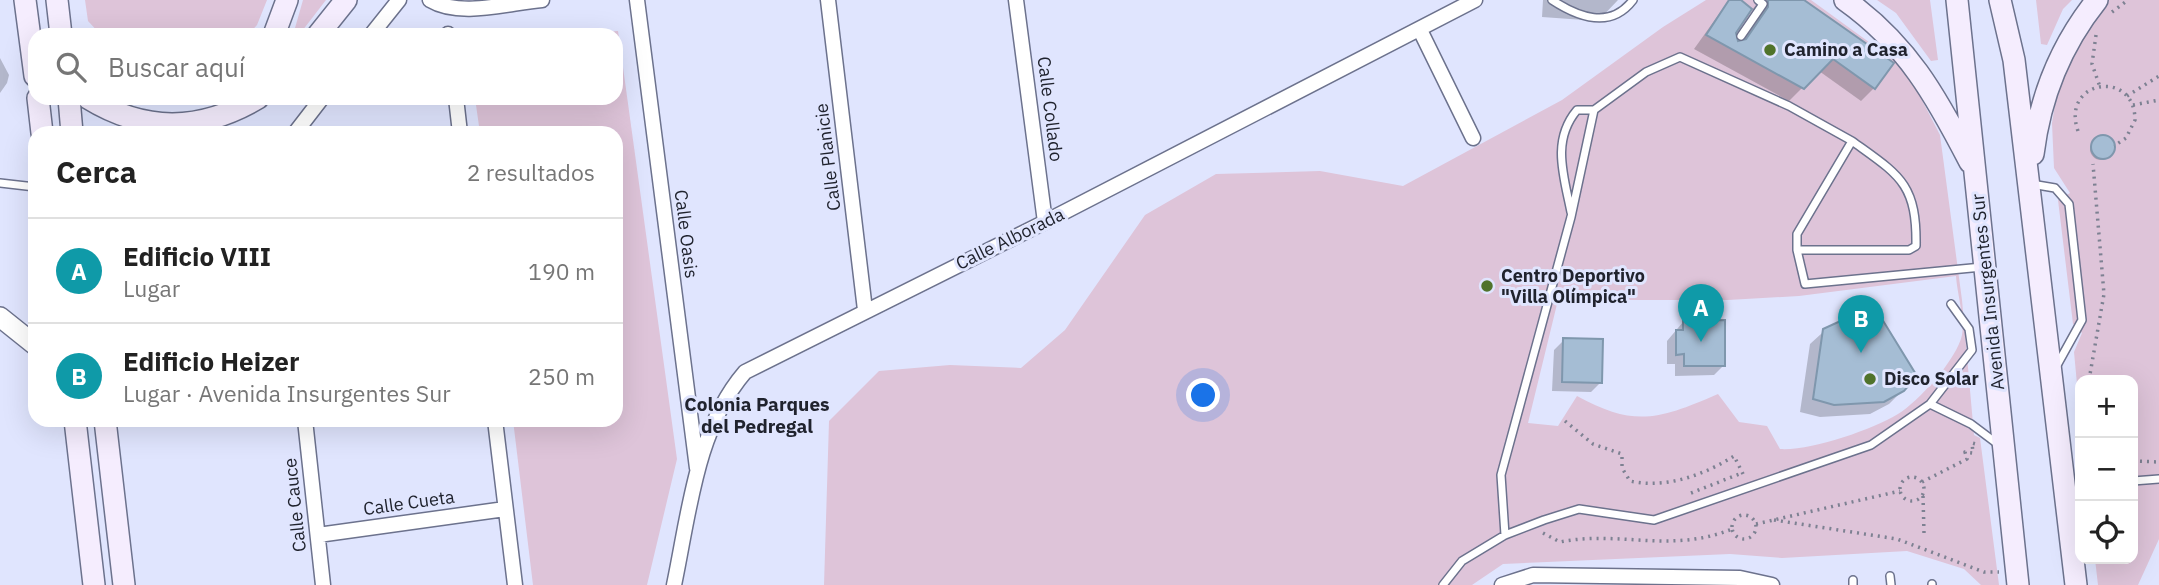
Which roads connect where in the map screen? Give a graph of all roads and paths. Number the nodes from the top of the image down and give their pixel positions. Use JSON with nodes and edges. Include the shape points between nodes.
{"nodes":[{"id":1,"x":25,"y":0,"type":"edge"},
{"id":2,"x":287,"y":0,"type":"edge"},
{"id":3,"x":346,"y":0,"type":"edge"},
{"id":4,"x":399,"y":0,"type":"edge"},
{"id":5,"x":429,"y":0,"type":"edge"},
{"id":6,"x":542,"y":0,"type":"edge"},
{"id":7,"x":637,"y":0,"type":"edge"},
{"id":8,"x":828,"y":0,"type":"edge"},
{"id":9,"x":1016,"y":0,"type":"edge"},
{"id":10,"x":1475,"y":0,"type":"edge"},
{"id":11,"x":1552,"y":0,"type":"edge"},
{"id":12,"x":1633,"y":0,"type":"edge"},
{"id":13,"x":1758,"y":0,"type":"edge"},
{"id":14,"x":1845,"y":0,"type":"edge"},
{"id":15,"x":1956,"y":0,"type":"edge"},
{"id":16,"x":2000,"y":0,"type":"edge"},
{"id":17,"x":2015,"y":0,"type":"edge"},
{"id":18,"x":2128,"y":0,"type":"edge"},
{"id":19,"x":58,"y":4,"type":"edge"},
{"id":20,"x":2101,"y":8,"type":"edge"},
{"id":21,"x":30,"y":28,"type":"edge"},
{"id":22,"x":60,"y":28,"type":"edge"},
{"id":23,"x":71,"y":28,"type":"edge"},
{"id":24,"x":277,"y":28,"type":"edge"},
{"id":25,"x":324,"y":28,"type":"edge"},
{"id":26,"x":377,"y":28,"type":"edge"},
{"id":27,"x":2097,"y":28,"type":"dead end"},
{"id":28,"x":1420,"y":30,"type":"junction"},
{"id":29,"x":1741,"y":36,"type":"dead end"},
{"id":30,"x":2014,"y":60,"type":"junction"},
{"id":31,"x":2159,"y":76,"type":"edge"},
{"id":32,"x":2100,"y":87,"type":"junction"},
{"id":33,"x":2127,"y":96,"type":"junction"},
{"id":34,"x":2159,"y":100,"type":"edge"},
{"id":35,"x":39,"y":105,"type":"edge"},
{"id":36,"x":70,"y":105,"type":"edge"},
{"id":37,"x":99,"y":105,"type":"edge"},
{"id":38,"x":243,"y":105,"type":"edge"},
{"id":39,"x":317,"y":105,"type":"edge"},
{"id":40,"x":457,"y":105,"type":"edge"},
{"id":41,"x":2133,"y":105,"type":"junction"},
{"id":42,"x":1594,"y":110,"type":"junction"},
{"id":43,"x":41,"y":126,"type":"edge"},
{"id":44,"x":71,"y":126,"type":"edge"},
{"id":45,"x":134,"y":126,"type":"edge"},
{"id":46,"x":155,"y":126,"type":"edge"},
{"id":47,"x":301,"y":126,"type":"edge"},
{"id":48,"x":459,"y":126,"type":"edge"},
{"id":49,"x":2078,"y":131,"type":"dead end"},
{"id":50,"x":1473,"y":138,"type":"dead end"},
{"id":51,"x":1852,"y":141,"type":"junction"},
{"id":52,"x":2114,"y":146,"type":"dead end"},
{"id":53,"x":2093,"y":164,"type":"dead end"},
{"id":54,"x":1977,"y":175,"type":"junction"},
{"id":55,"x":0,"y":183,"type":"edge"},
{"id":56,"x":2029,"y":184,"type":"junction"},
{"id":57,"x":28,"y":186,"type":"edge"},
{"id":58,"x":1571,"y":217,"type":"junction"},
{"id":59,"x":1045,"y":222,"type":"junction"},
{"id":60,"x":1797,"y":250,"type":"junction"},
{"id":61,"x":1984,"y":267,"type":"junction"},
{"id":62,"x":1951,"y":304,"type":"dead end"},
{"id":63,"x":865,"y":310,"type":"junction"},
{"id":64,"x":0,"y":317,"type":"edge"},
{"id":65,"x":28,"y":339,"type":"edge"},
{"id":66,"x":2090,"y":375,"type":"edge"},
{"id":67,"x":2050,"y":377,"type":"junction"},
{"id":68,"x":1930,"y":404,"type":"junction"},
{"id":69,"x":1565,"y":421,"type":"dead end"},
{"id":70,"x":76,"y":427,"type":"edge"},
{"id":71,"x":106,"y":427,"type":"edge"},
{"id":72,"x":306,"y":427,"type":"edge"},
{"id":73,"x":496,"y":427,"type":"edge"},
{"id":74,"x":1996,"y":443,"type":"junction"},
{"id":75,"x":2138,"y":461,"type":"edge"},
{"id":76,"x":2159,"y":461,"type":"edge"},
{"id":77,"x":1742,"y":472,"type":"junction"},
{"id":78,"x":698,"y":473,"type":"junction"},
{"id":79,"x":2159,"y":479,"type":"edge"},
{"id":80,"x":2138,"y":481,"type":"edge"},
{"id":81,"x":1922,"y":482,"type":"junction"},
{"id":82,"x":1749,"y":487,"type":"junction"},
{"id":83,"x":1900,"y":491,"type":"junction"},
{"id":84,"x":1923,"y":494,"type":"junction"},
{"id":85,"x":1681,"y":496,"type":"dead end"},
{"id":86,"x":505,"y":509,"type":"junction"},
{"id":87,"x":1774,"y":520,"type":"junction"},
{"id":88,"x":1756,"y":524,"type":"junction"},
{"id":89,"x":1529,"y":526,"type":"junction"},
{"id":90,"x":1731,"y":529,"type":"junction"},
{"id":91,"x":1924,"y":533,"type":"dead end"},
{"id":92,"x":318,"y":535,"type":"junction"},
{"id":93,"x":1505,"y":535,"type":"junction"},
{"id":94,"x":2017,"y":578,"type":"edge"},
{"id":95,"x":1620,"y":581,"type":"edge"},
{"id":96,"x":1688,"y":581,"type":"edge"},
{"id":97,"x":94,"y":585,"type":"edge"},
{"id":98,"x":124,"y":585,"type":"edge"},
{"id":99,"x":323,"y":585,"type":"edge"},
{"id":100,"x":514,"y":585,"type":"edge"},
{"id":101,"x":674,"y":585,"type":"edge"},
{"id":102,"x":1443,"y":585,"type":"edge"},
{"id":103,"x":1502,"y":585,"type":"edge"},
{"id":104,"x":1772,"y":585,"type":"edge"},
{"id":105,"x":2076,"y":585,"type":"edge"}],
"edges":[{"from":1,"to":21,"type":"main road"},
{"from":2,"to":24,"type":"main road"},
{"from":3,"to":25,"type":"main road"},
{"from":4,"to":26,"type":"street"},
{"from":5,"to":6,"type":"street","via":[[461,8]]},
{"from":7,"to":78,"type":"street","name":"Calle Oasis"},
{"from":8,"to":63,"type":"street","name":"Calle Planicie"},
{"from":9,"to":59,"type":"street","name":"Calle Collado"},
{"from":10,"to":28,"type":"street","name":"Calle Alborada"},
{"from":11,"to":12,"type":"lane","via":[[1590,18],[1625,10]]},
{"from":13,"to":29,"type":"lane","via":[[1763,4]]},
{"from":14,"to":54,"type":"main road","via":[[1876,22],[1918,69]]},
{"from":15,"to":54,"type":"main road","name":"Avenida Insurgentes Sur"},
{"from":16,"to":30,"type":"main road"},
{"from":17,"to":30,"type":"main road"},
{"from":18,"to":20,"type":"path"},
{"from":19,"to":22,"type":"main road"},
{"from":19,"to":23,"type":"main road"},
{"from":20,"to":56,"type":"main road","via":[[2071,33],[2038,114]]},
{"from":27,"to":32,"type":"path","via":[[2092,64]]},
{"from":28,"to":50,"type":"street"},
{"from":28,"to":59,"type":"street","name":"Calle Alborada"},
{"from":30,"to":56,"type":"main road"},
{"from":31,"to":33,"type":"path"},
{"from":32,"to":33,"type":"path"},
{"from":32,"to":49,"type":"path","via":[[2078,102]]},
{"from":33,"to":41,"type":"path"},
{"from":34,"to":41,"type":"path"},
{"from":35,"to":43,"type":"main road"},
{"from":36,"to":44,"type":"main road"},
{"from":37,"to":45,"type":"main road"},
{"from":38,"to":46,"type":"main road","via":[[213,119]]},
{"from":39,"to":47,"type":"street"},
{"from":40,"to":48,"type":"street"},
{"from":41,"to":52,"type":"path","via":[[2132,130]]},
{"from":42,"to":51,"type":"lane","via":[[1646,72],[1680,57],[1789,106]]},
{"from":42,"to":58,"type":"lane"},
{"from":42,"to":58,"type":"lane","via":[[1577,110],[1562,137],[1560,151]]},
{"from":51,"to":60,"type":"lane","via":[[1797,234]]},
{"from":51,"to":60,"type":"lane","via":[[1890,168],[1906,186],[1916,214],[1916,246],[1909,250]]},
{"from":53,"to":66,"type":"path","via":[[2104,294]]},
{"from":54,"to":61,"type":"main road","name":"Avenida Insurgentes Sur"},
{"from":55,"to":57,"type":"lane"},
{"from":56,"to":67,"type":"main road"},
{"from":56,"to":67,"type":"lane","via":[[2055,188],[2068,204],[2082,320]]},
{"from":58,"to":93,"type":"lane","via":[[1501,475]]},
{"from":59,"to":63,"type":"street","name":"Calle Alborada"},
{"from":60,"to":61,"type":"lane","via":[[1805,284]]},
{"from":61,"to":74,"type":"main road","name":"Avenida Insurgentes Sur"},
{"from":62,"to":68,"type":"lane","via":[[1969,329],[1972,350]]},
{"from":63,"to":78,"type":"street","name":"Calle Alborada","via":[[745,372],[718,412]]},
{"from":64,"to":65,"type":"street"},
{"from":67,"to":105,"type":"main road","via":[[2068,484]]},
{"from":68,"to":74,"type":"lane","via":[[1971,424]]},
{"from":68,"to":82,"type":"lane","via":[[1871,445]]},
{"from":69,"to":77,"type":"path","via":[[1593,444],[1622,454],[1622,468],[1630,481],[1665,482],[1694,476],[1734,456]]},
{"from":70,"to":97,"type":"main road"},
{"from":71,"to":98,"type":"main road"},
{"from":72,"to":92,"type":"street","name":"Calle Cauce"},
{"from":73,"to":86,"type":"street"},
{"from":74,"to":81,"type":"path","via":[[1972,443],[1973,453],[1965,453],[1967,459]]},
{"from":74,"to":94,"type":"main road","name":"Avenida Insurgentes Sur"},
{"from":75,"to":76,"type":"path"},
{"from":77,"to":82,"type":"path"},
{"from":77,"to":85,"type":"path"},
{"from":78,"to":101,"type":"street","name":"Calle Alborada"},
{"from":79,"to":80,"type":"lane"},
{"from":81,"to":83,"type":"path","via":[[1909,477],[1902,481]]},
{"from":81,"to":84,"type":"path"},
{"from":82,"to":89,"type":"lane","via":[[1654,520],[1579,509]]},
{"from":83,"to":84,"type":"path","via":[[1910,501]]},
{"from":83,"to":87,"type":"path"},
{"from":84,"to":91,"type":"path"},
{"from":86,"to":92,"type":"street","name":"Calle Cueta"},
{"from":86,"to":100,"type":"street"},
{"from":87,"to":88,"type":"path"},
{"from":87,"to":94,"type":"path","via":[[1897,539],[1984,572]]},
{"from":88,"to":90,"type":"path","via":[[1744,515],[1733,521]]},
{"from":88,"to":90,"type":"path","via":[[1753,536],[1746,539],[1735,536]]},
{"from":89,"to":90,"type":"path","via":[[1560,542],[1589,536],[1631,542],[1687,541]]},
{"from":89,"to":93,"type":"lane"},
{"from":92,"to":99,"type":"street","name":"Calle Cauce"},
{"from":93,"to":102,"type":"lane","via":[[1462,561]]},
{"from":95,"to":96,"type":"street"},
{"from":95,"to":103,"type":"street","via":[[1533,575]]},
{"from":96,"to":104,"type":"street","via":[[1740,578]]}]}
